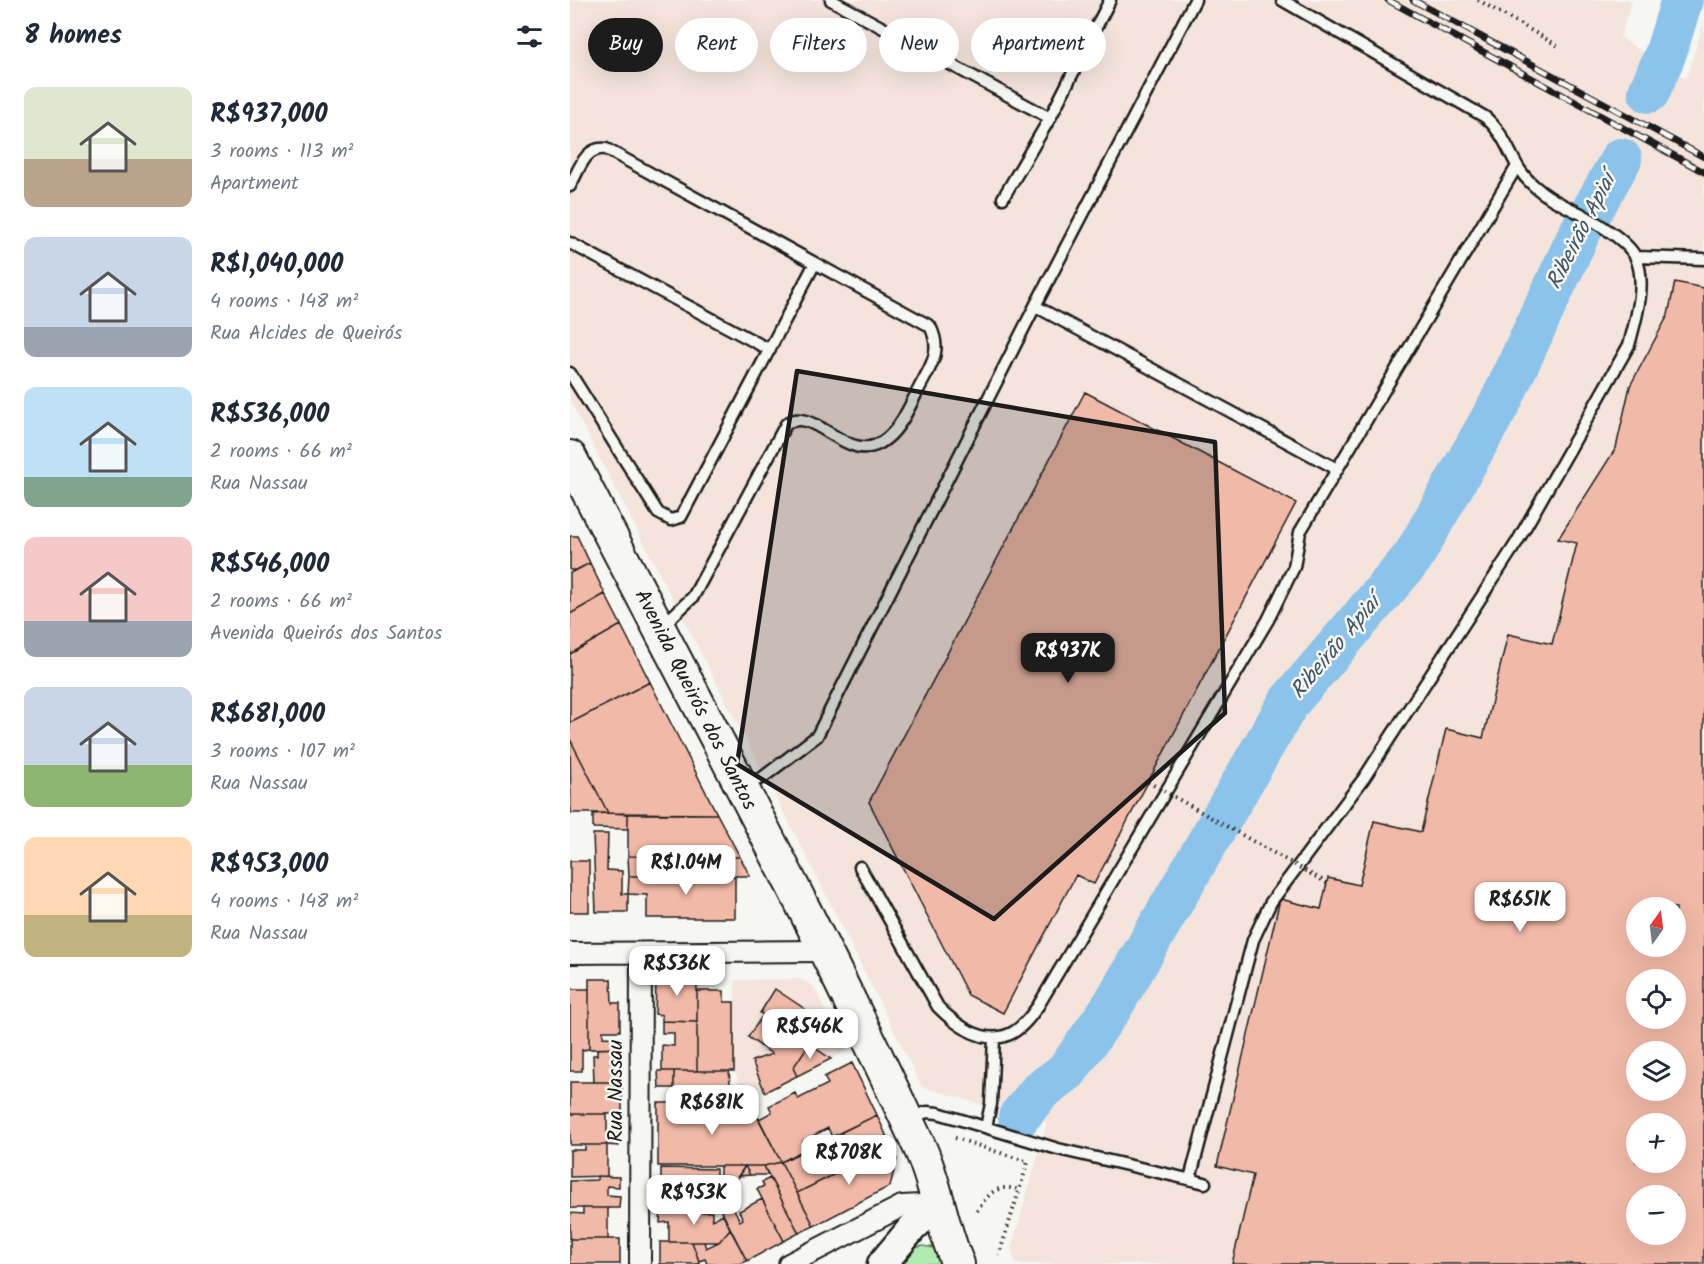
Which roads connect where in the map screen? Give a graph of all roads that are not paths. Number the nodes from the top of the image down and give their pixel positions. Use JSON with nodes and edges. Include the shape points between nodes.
{"nodes":[{"id":1,"x":831,"y":0,"type":"edge"},
{"id":2,"x":1110,"y":0,"type":"edge"},
{"id":3,"x":1282,"y":0,"type":"edge"},
{"id":4,"x":1192,"y":1,"type":"edge"},
{"id":5,"x":1050,"y":118,"type":"junction"},
{"id":6,"x":1517,"y":166,"type":"junction"},
{"id":7,"x":570,"y":186,"type":"edge"},
{"id":8,"x":1003,"y":198,"type":"dead end"},
{"id":9,"x":570,"y":243,"type":"edge"},
{"id":10,"x":1636,"y":257,"type":"junction"},
{"id":11,"x":1704,"y":259,"type":"edge"},
{"id":12,"x":815,"y":263,"type":"junction"},
{"id":13,"x":1035,"y":306,"type":"junction"},
{"id":14,"x":770,"y":350,"type":"junction"},
{"id":15,"x":570,"y":374,"type":"edge"},
{"id":16,"x":570,"y":457,"type":"edge"},
{"id":17,"x":1337,"y":469,"type":"junction"},
{"id":18,"x":658,"y":629,"type":"junction"},
{"id":19,"x":739,"y":786,"type":"junction"},
{"id":20,"x":860,"y":867,"type":"dead end"},
{"id":21,"x":824,"y":951,"type":"junction"},
{"id":22,"x":570,"y":953,"type":"edge"},
{"id":23,"x":641,"y":953,"type":"junction"},
{"id":24,"x":994,"y":1038,"type":"junction"},
{"id":25,"x":906,"y":1118,"type":"junction"},
{"id":26,"x":986,"y":1126,"type":"junction"},
{"id":27,"x":1190,"y":1179,"type":"junction"},
{"id":28,"x":1204,"y":1183,"type":"dead end"},
{"id":29,"x":939,"y":1204,"type":"junction"},
{"id":30,"x":991,"y":1259,"type":"edge"},
{"id":31,"x":640,"y":1264,"type":"edge"},
{"id":32,"x":789,"y":1264,"type":"edge"},
{"id":33,"x":882,"y":1264,"type":"edge"},
{"id":34,"x":958,"y":1264,"type":"edge"}],
"edges":[{"from":1,"to":5,"type":"lane"},
{"from":2,"to":5,"type":"lane"},
{"from":3,"to":6,"type":"lane","via":[[1485,117],[1498,129]]},
{"from":4,"to":13,"type":"lane"},
{"from":5,"to":8,"type":"lane"},
{"from":6,"to":10,"type":"lane","via":[[1543,194],[1605,226]]},
{"from":6,"to":17,"type":"lane"},
{"from":7,"to":12,"type":"lane","via":[[588,153],[606,149]]},
{"from":9,"to":14,"type":"lane"},
{"from":10,"to":11,"type":"lane"},
{"from":10,"to":27,"type":"lane","via":[[1640,284],[1629,345],[1510,552],[1364,778],[1270,902],[1253,940]]},
{"from":12,"to":14,"type":"lane"},
{"from":12,"to":18,"type":"lane","via":[[930,326],[937,348],[935,360],[896,430],[875,446],[849,445],[805,420],[786,424],[693,597]]},
{"from":13,"to":17,"type":"lane"},
{"from":13,"to":19,"type":"lane","via":[[817,736],[762,777]]},
{"from":14,"to":15,"type":"lane","via":[[688,508],[672,520],[658,513]]},
{"from":16,"to":18,"type":"main road","name":"Avenida Queirós dos Santos"},
{"from":17,"to":24,"type":"lane","via":[[1300,532],[1294,567],[1268,620],[1038,1006],[1016,1030]]},
{"from":18,"to":19,"type":"main road","name":"Avenida Queirós dos Santos"},
{"from":19,"to":21,"type":"main road","name":"Avenida Queirós dos Santos"},
{"from":20,"to":24,"type":"lane","via":[[939,1007],[953,1023]]},
{"from":21,"to":23,"type":"street"},
{"from":21,"to":25,"type":"main road","name":"Avenida Queirós dos Santos"},
{"from":22,"to":23,"type":"street"},
{"from":23,"to":31,"type":"street","name":"Rua Nassau"},
{"from":24,"to":26,"type":"lane","via":[[992,1104]]},
{"from":25,"to":26,"type":"lane","via":[[933,1112]]},
{"from":25,"to":29,"type":"main road","name":"Avenida Queirós dos Santos"},
{"from":26,"to":27,"type":"lane","via":[[1058,1149]]},
{"from":27,"to":28,"type":"lane"},
{"from":29,"to":30,"type":"main road","name":"Avenida Queirós dos Santos"},
{"from":29,"to":32,"type":"street","via":[[902,1206]]},
{"from":29,"to":33,"type":"main road","via":[[913,1227]]},
{"from":29,"to":34,"type":"main road","name":"Avenida Queirós dos Santos"}]}
